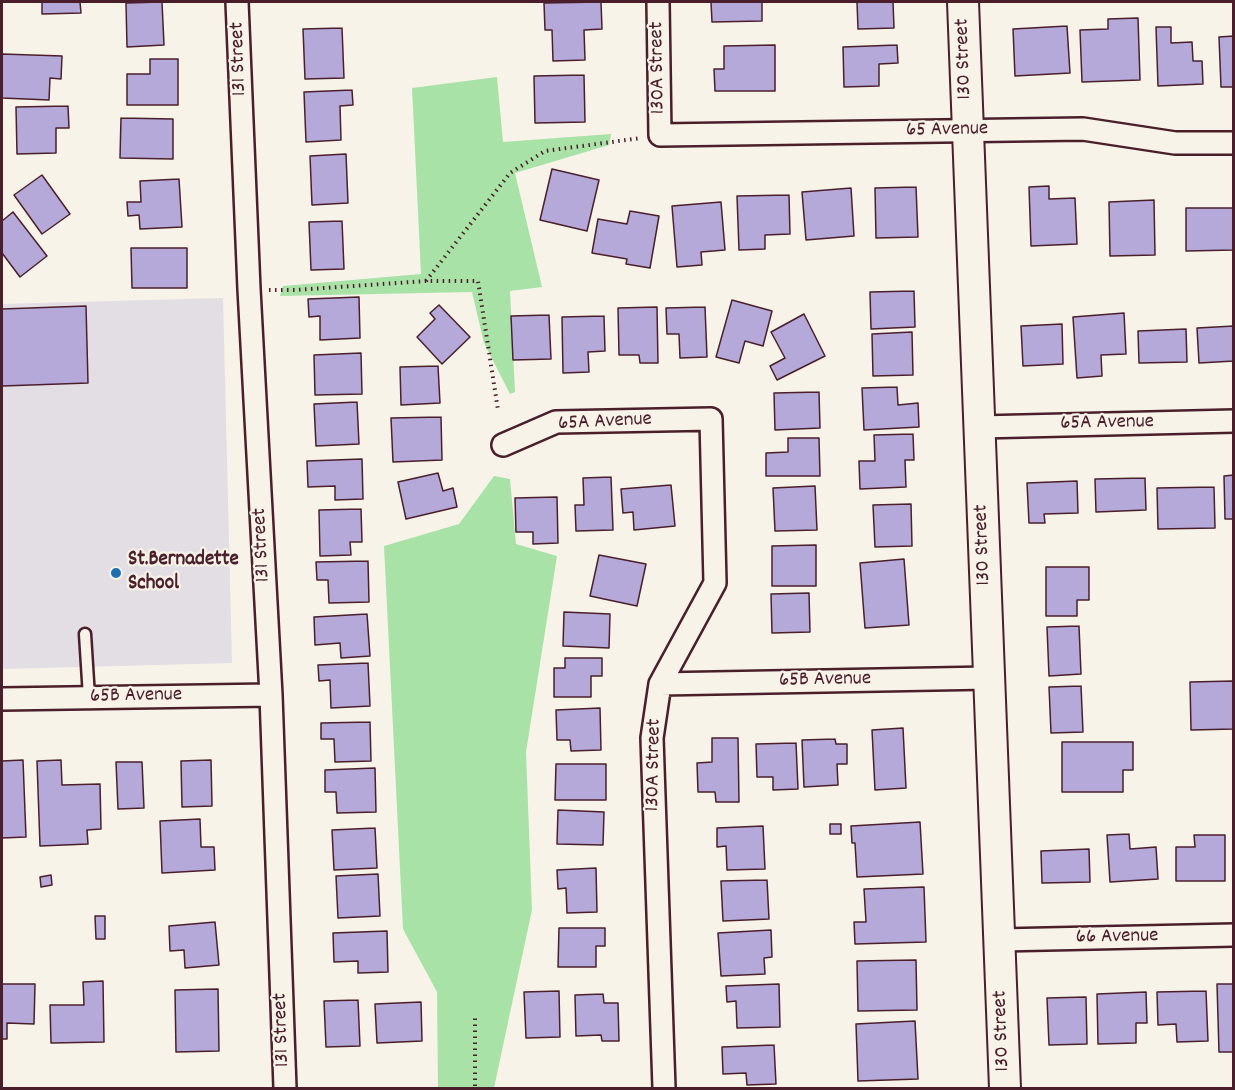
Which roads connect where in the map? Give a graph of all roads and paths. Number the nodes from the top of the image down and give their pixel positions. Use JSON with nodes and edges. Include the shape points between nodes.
{"nodes":[{"id":1,"x":237,"y":2,"type":"edge"},
{"id":2,"x":658,"y":2,"type":"edge"},
{"id":3,"x":963,"y":2,"type":"edge"},
{"id":4,"x":968,"y":131,"type":"junction"},
{"id":5,"x":660,"y":135,"type":"junction"},
{"id":6,"x":1233,"y":143,"type":"edge"},
{"id":7,"x":426,"y":281,"type":"junction"},
{"id":8,"x":266,"y":290,"type":"dead end"},
{"id":9,"x":498,"y":410,"type":"dead end"},
{"id":10,"x":711,"y":419,"type":"joint"},
{"id":11,"x":1233,"y":421,"type":"edge"},
{"id":12,"x":980,"y":428,"type":"junction"},
{"id":13,"x":503,"y":445,"type":"dead end"},
{"id":14,"x":84,"y":634,"type":"dead end"},
{"id":15,"x":989,"y":678,"type":"junction"},
{"id":16,"x":660,"y":684,"type":"junction"},
{"id":17,"x":271,"y":694,"type":"junction"},
{"id":18,"x":89,"y":697,"type":"junction"},
{"id":19,"x":2,"y":699,"type":"edge"},
{"id":20,"x":1233,"y":935,"type":"edge"},
{"id":21,"x":1000,"y":940,"type":"junction"},
{"id":22,"x":476,"y":1017,"type":"dead end"},
{"id":23,"x":475,"y":1086,"type":"dead end"},
{"id":24,"x":285,"y":1089,"type":"edge"},
{"id":25,"x":664,"y":1089,"type":"edge"},
{"id":26,"x":1005,"y":1089,"type":"edge"}],
"edges":[{"from":1,"to":17,"type":"street","name":"131 Street"},
{"from":2,"to":5,"type":"street","name":"130A Street"},
{"from":3,"to":4,"type":"street","name":"130 Street"},
{"from":4,"to":5,"type":"street","name":"65 Avenue"},
{"from":4,"to":6,"type":"street","name":"65 Avenue","via":[[1083,129],[1175,143]]},
{"from":4,"to":12,"type":"street","name":"130 Street"},
{"from":5,"to":7,"type":"path","via":[[545,151],[510,173]]},
{"from":7,"to":8,"type":"path"},
{"from":7,"to":9,"type":"path","via":[[478,281]]},
{"from":10,"to":13,"type":"street","name":"65A Avenue","via":[[556,422]]},
{"from":10,"to":16,"type":"street","name":"130A Street","via":[[715,583]]},
{"from":11,"to":12,"type":"street","name":"65A Avenue"},
{"from":12,"to":15,"type":"street","name":"130 Street"},
{"from":14,"to":18,"type":"lane"},
{"from":15,"to":16,"type":"street","name":"65B Avenue"},
{"from":15,"to":21,"type":"street","name":"130 Street"},
{"from":16,"to":25,"type":"street","name":"130A Street","via":[[652,738]]},
{"from":17,"to":18,"type":"street","name":"65B Avenue"},
{"from":17,"to":24,"type":"street","name":"131 Street"},
{"from":18,"to":19,"type":"street","name":"65B Avenue"},
{"from":20,"to":21,"type":"street","name":"66 Avenue"},
{"from":21,"to":26,"type":"street","name":"130 Street"},
{"from":22,"to":23,"type":"path"}]}
